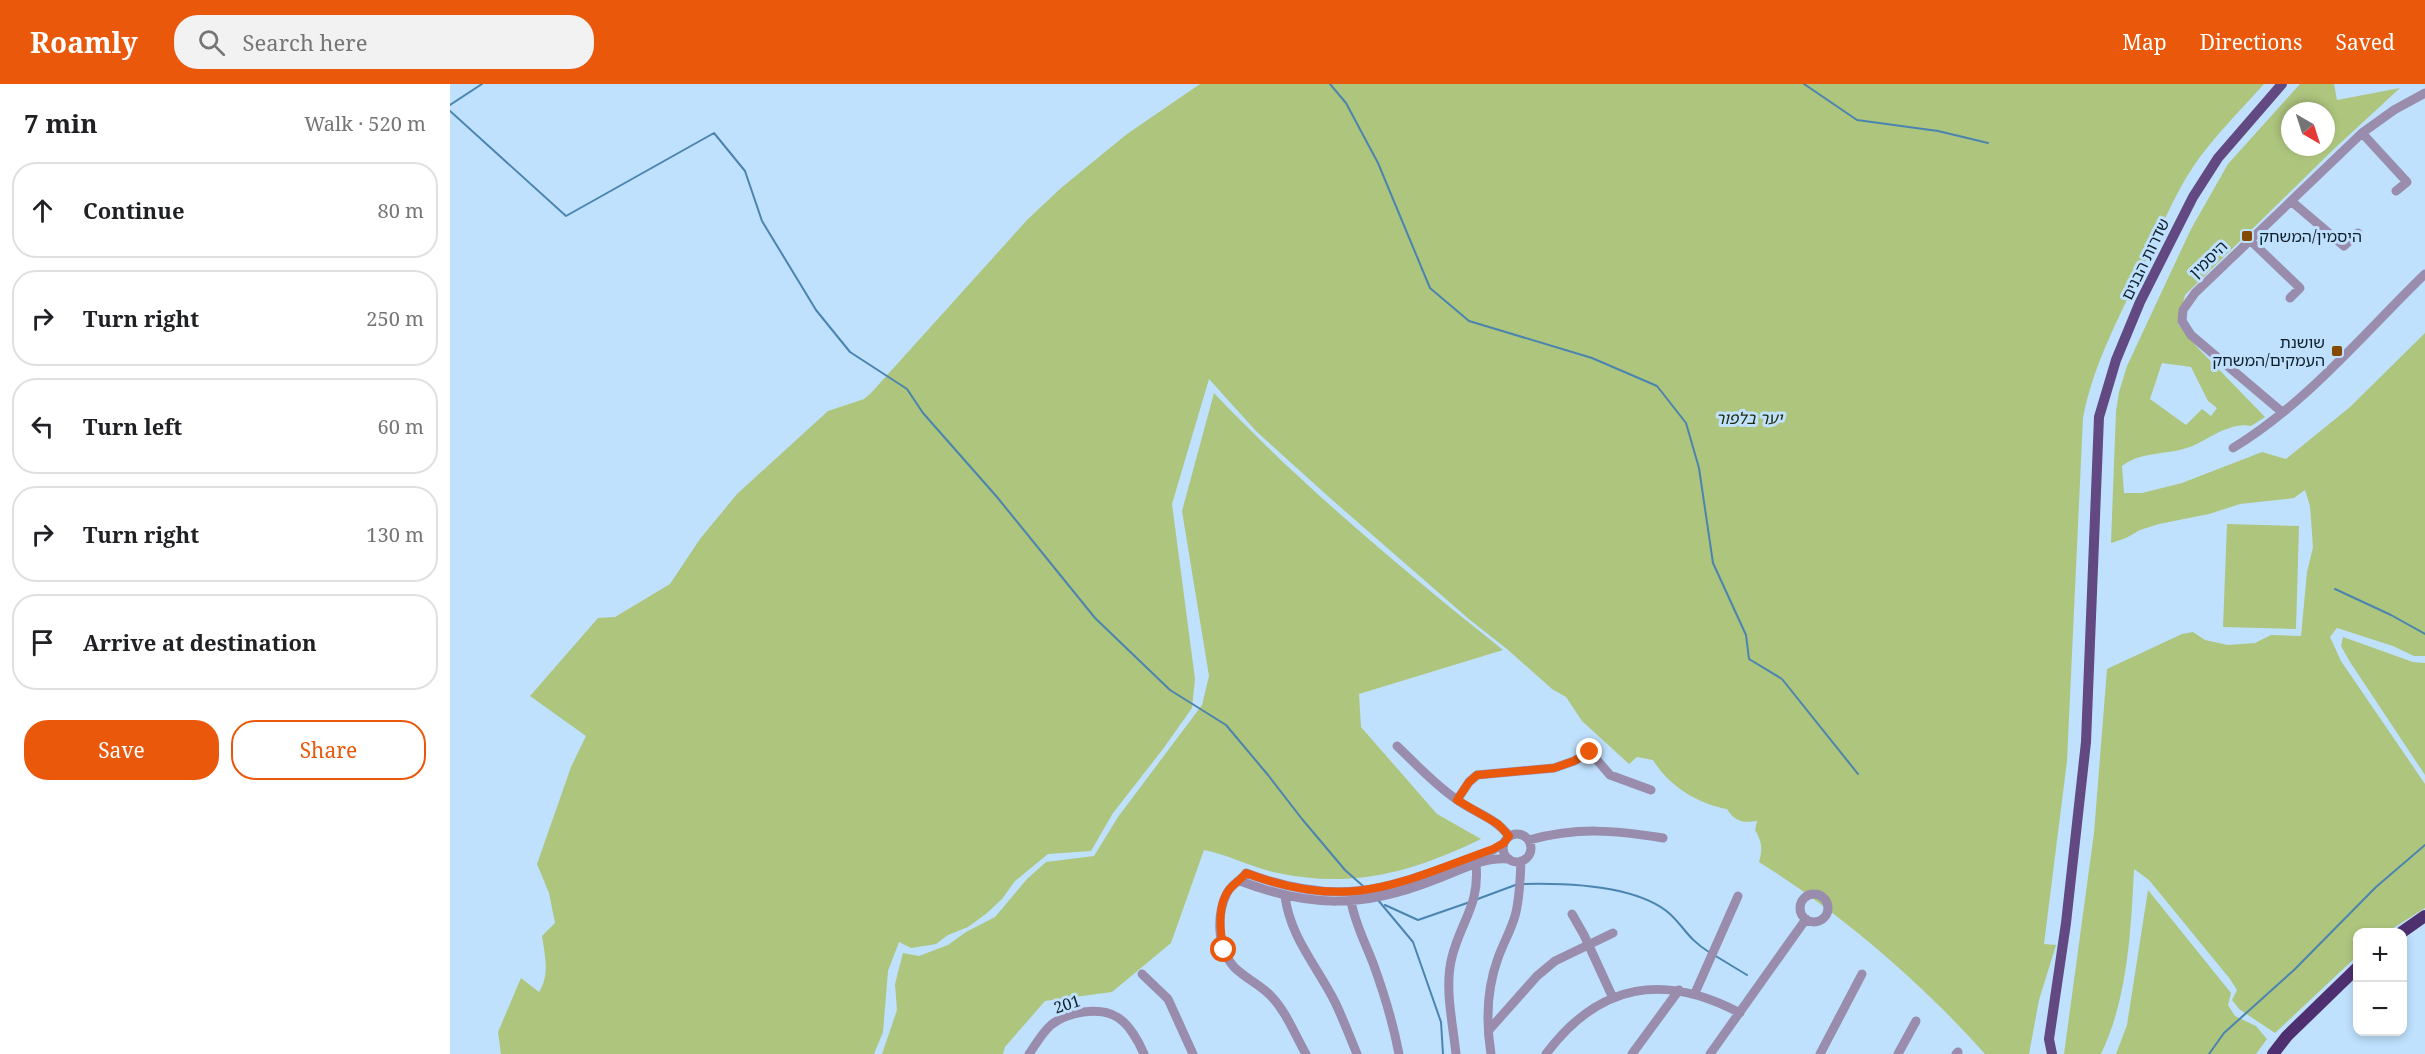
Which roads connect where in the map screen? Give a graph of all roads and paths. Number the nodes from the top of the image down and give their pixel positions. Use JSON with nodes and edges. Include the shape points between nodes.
{"nodes":[{"id":1,"x":2283,"y":84,"type":"edge"},
{"id":2,"x":2425,"y":93,"type":"edge"},
{"id":3,"x":2362,"y":133,"type":"junction"},
{"id":4,"x":2396,"y":191,"type":"dead end"},
{"id":5,"x":2291,"y":201,"type":"junction"},
{"id":6,"x":2358,"y":233,"type":"dead end"},
{"id":7,"x":2250,"y":240,"type":"junction"},
{"id":8,"x":2425,"y":274,"type":"edge"},
{"id":9,"x":2290,"y":298,"type":"dead end"},
{"id":10,"x":2282,"y":412,"type":"junction"},
{"id":11,"x":2233,"y":448,"type":"dead end"},
{"id":12,"x":1397,"y":746,"type":"dead end"},
{"id":13,"x":1651,"y":790,"type":"dead end"},
{"id":14,"x":1457,"y":800,"type":"junction"},
{"id":15,"x":1663,"y":838,"type":"dead end"},
{"id":16,"x":1506,"y":840,"type":"junction"},
{"id":17,"x":1528,"y":840,"type":"junction"},
{"id":18,"x":1509,"y":859,"type":"junction"},
{"id":19,"x":1521,"y":861,"type":"junction"},
{"id":20,"x":1476,"y":864,"type":"junction"},
{"id":21,"x":1243,"y":877,"type":"junction"},
{"id":22,"x":1394,"y":889,"type":"junction"},
{"id":23,"x":1285,"y":896,"type":"junction"},
{"id":24,"x":1738,"y":896,"type":"dead end"},
{"id":25,"x":1356,"y":898,"type":"junction"},
{"id":26,"x":1572,"y":914,"type":"dead end"},
{"id":27,"x":2425,"y":916,"type":"edge"},
{"id":28,"x":1806,"y":919,"type":"dead end"},
{"id":29,"x":2407,"y":929,"type":"edge"},
{"id":30,"x":1613,"y":933,"type":"dead end"},
{"id":31,"x":1589,"y":944,"type":"junction"},
{"id":32,"x":2353,"y":972,"type":"edge"},
{"id":33,"x":1142,"y":974,"type":"dead end"},
{"id":34,"x":1862,"y":974,"type":"dead end"},
{"id":35,"x":1679,"y":990,"type":"junction"},
{"id":36,"x":1695,"y":993,"type":"junction"},
{"id":37,"x":1613,"y":998,"type":"junction"},
{"id":38,"x":1740,"y":1013,"type":"junction"},
{"id":39,"x":1916,"y":1020,"type":"dead end"},
{"id":40,"x":1489,"y":1030,"type":"junction"},
{"id":41,"x":1029,"y":1054,"type":"edge"},
{"id":42,"x":1144,"y":1054,"type":"edge"},
{"id":43,"x":1193,"y":1054,"type":"edge"},
{"id":44,"x":1306,"y":1054,"type":"edge"},
{"id":45,"x":1357,"y":1054,"type":"edge"},
{"id":46,"x":1399,"y":1054,"type":"edge"},
{"id":47,"x":1456,"y":1054,"type":"edge"},
{"id":48,"x":1491,"y":1054,"type":"edge"},
{"id":49,"x":1546,"y":1054,"type":"edge"},
{"id":50,"x":1632,"y":1054,"type":"edge"},
{"id":51,"x":1710,"y":1054,"type":"edge"},
{"id":52,"x":1820,"y":1054,"type":"edge"},
{"id":53,"x":1898,"y":1054,"type":"edge"},
{"id":54,"x":2052,"y":1054,"type":"edge"},
{"id":55,"x":2273,"y":1054,"type":"edge"}],
"edges":[{"from":1,"to":54,"type":"main road","name":"שדרות הבנים","via":[[2218,158],[2193,197],[2160,257],[2116,360],[2099,417],[2086,742],[2049,1039]]},
{"from":2,"to":3,"type":"street","name":"היסמין"},
{"from":3,"to":4,"type":"street","via":[[2407,182]]},
{"from":3,"to":5,"type":"street","name":"היסמין"},
{"from":5,"to":6,"type":"street","via":[[2344,246]]},
{"from":5,"to":7,"type":"street","name":"היסמין"},
{"from":7,"to":9,"type":"street","via":[[2300,288]]},
{"from":7,"to":10,"type":"street","name":"היסמין","via":[[2195,292],[2183,310],[2182,321],[2191,335]]},
{"from":8,"to":10,"type":"street","via":[[2342,359]]},
{"from":10,"to":11,"type":"street","via":[[2264,429]]},
{"from":12,"to":14,"type":"street"},
{"from":13,"to":14,"type":"street","via":[[1610,775],[1590,752],[1554,768],[1477,775]]},
{"from":14,"to":16,"type":"street","via":[[1498,824]]},
{"from":15,"to":17,"type":"street","via":[[1596,830],[1559,832]]},
{"from":16,"to":17,"type":"street","via":[[1522,835]]},
{"from":16,"to":18,"type":"street","via":[[1504,853]]},
{"from":16,"to":22,"type":"street","via":[[1493,849]]},
{"from":17,"to":19,"type":"street","via":[[1530,853]]},
{"from":18,"to":19,"type":"street"},
{"from":18,"to":20,"type":"street"},
{"from":19,"to":40,"type":"street","via":[[1515,916],[1491,985]]},
{"from":20,"to":22,"type":"street"},
{"from":20,"to":47,"type":"street","via":[[1476,893],[1451,960]]},
{"from":21,"to":23,"type":"street"},
{"from":21,"to":25,"type":"street"},
{"from":21,"to":44,"type":"street","via":[[1228,891],[1222,910],[1224,950],[1235,968],[1280,1006]]},
{"from":22,"to":25,"type":"street"},
{"from":23,"to":25,"type":"street","via":[[1322,902]]},
{"from":23,"to":45,"type":"street","via":[[1297,937],[1335,1001]]},
{"from":24,"to":36,"type":"street"},
{"from":25,"to":46,"type":"street","via":[[1358,930],[1391,1017]]},
{"from":26,"to":31,"type":"street"},
{"from":27,"to":29,"type":"highway"},
{"from":28,"to":38,"type":"street"},
{"from":30,"to":31,"type":"street"},
{"from":31,"to":37,"type":"street"},
{"from":31,"to":40,"type":"street","via":[[1555,961],[1537,976]]},
{"from":32,"to":55,"type":"highway"},
{"from":33,"to":43,"type":"street","via":[[1168,999]]},
{"from":34,"to":52,"type":"street"},
{"from":35,"to":36,"type":"street"},
{"from":35,"to":37,"type":"street","via":[[1655,988]]},
{"from":35,"to":50,"type":"street"},
{"from":36,"to":38,"type":"street"},
{"from":37,"to":49,"type":"street","via":[[1580,1018]]},
{"from":38,"to":51,"type":"street"},
{"from":39,"to":53,"type":"street"},
{"from":40,"to":48,"type":"street"},
{"from":41,"to":42,"type":"street","name":"201","via":[[1053,1023],[1089,1011],[1118,1017]]}]}
